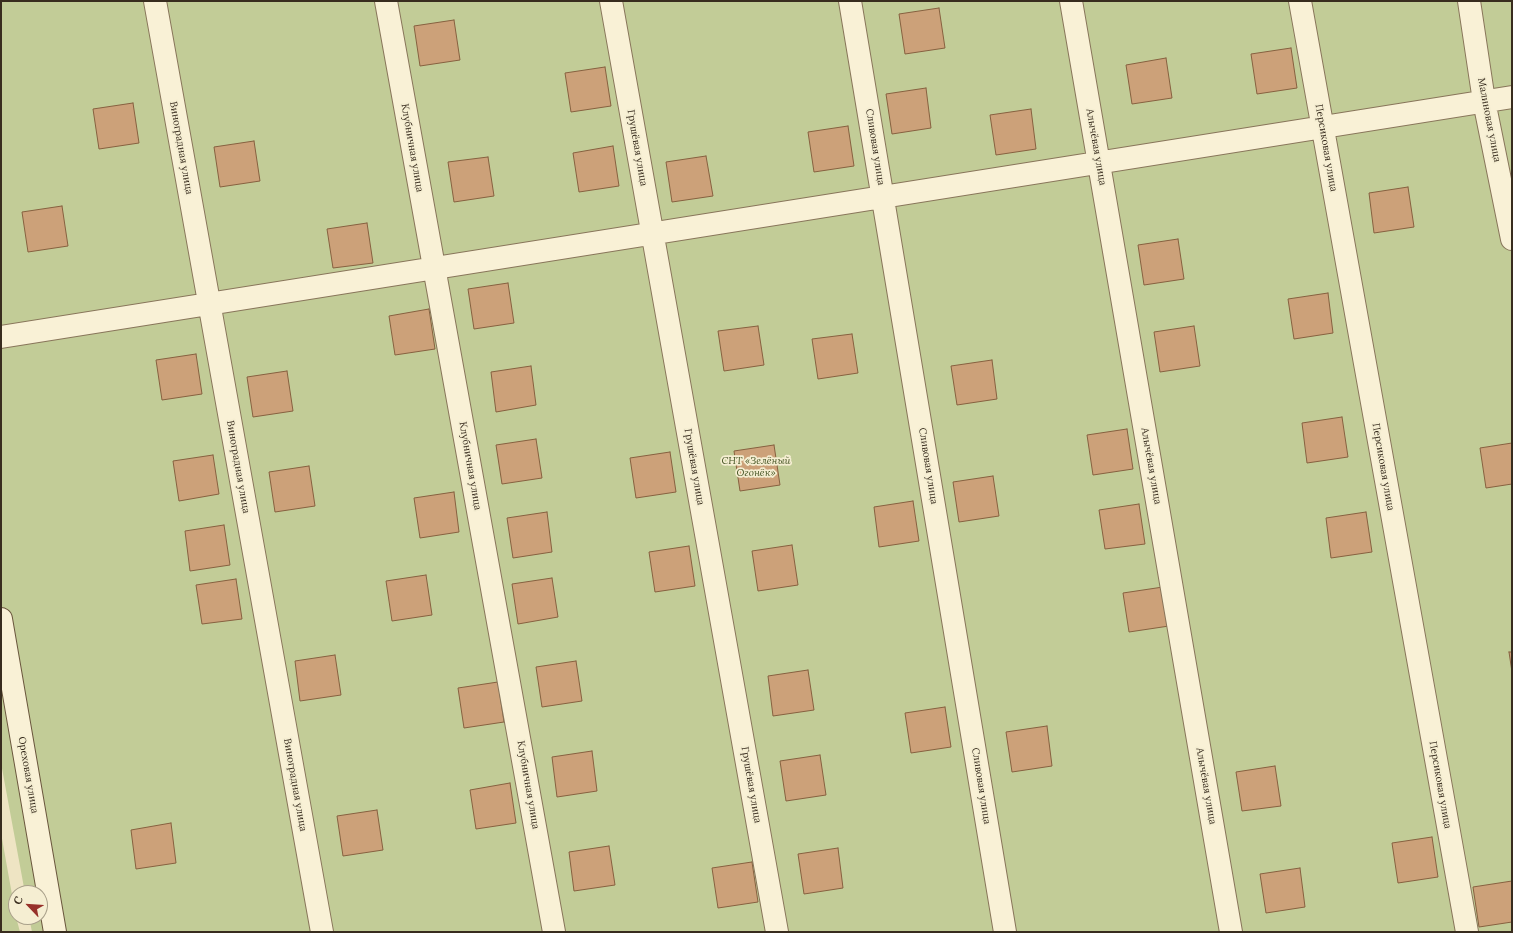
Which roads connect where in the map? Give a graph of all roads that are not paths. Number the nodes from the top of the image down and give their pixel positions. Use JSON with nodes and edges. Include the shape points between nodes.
{"nodes":[{"id":1,"x":155,"y":1,"type":"edge"},
{"id":2,"x":386,"y":1,"type":"edge"},
{"id":3,"x":611,"y":1,"type":"edge"},
{"id":4,"x":850,"y":1,"type":"edge"},
{"id":5,"x":1071,"y":1,"type":"edge"},
{"id":6,"x":1300,"y":1,"type":"edge"},
{"id":7,"x":1469,"y":1,"type":"edge"},
{"id":8,"x":1512,"y":97,"type":"edge"},
{"id":9,"x":1484,"y":101,"type":"junction"},
{"id":10,"x":1322,"y":127,"type":"junction"},
{"id":11,"x":1099,"y":162,"type":"junction"},
{"id":12,"x":883,"y":197,"type":"junction"},
{"id":13,"x":653,"y":233,"type":"junction"},
{"id":14,"x":1512,"y":239,"type":"edge"},
{"id":15,"x":434,"y":268,"type":"junction"},
{"id":16,"x":209,"y":303,"type":"junction"},
{"id":17,"x":1,"y":337,"type":"edge"},
{"id":18,"x":1,"y":619,"type":"edge"},
{"id":19,"x":55,"y":932,"type":"edge"},
{"id":20,"x":322,"y":932,"type":"edge"},
{"id":21,"x":554,"y":932,"type":"edge"},
{"id":22,"x":777,"y":932,"type":"edge"},
{"id":23,"x":1005,"y":932,"type":"edge"},
{"id":24,"x":1231,"y":932,"type":"edge"},
{"id":25,"x":1467,"y":932,"type":"edge"}],
"edges":[{"from":1,"to":16,"type":"street","name":"Виноградная улица"},
{"from":2,"to":15,"type":"street","name":"Клубничная улица"},
{"from":3,"to":13,"type":"street","name":"Грушёвая улица"},
{"from":4,"to":12,"type":"street","name":"Сливовая улица"},
{"from":5,"to":11,"type":"street","name":"Алычёвая улица"},
{"from":6,"to":10,"type":"street","name":"Персиковая улица"},
{"from":7,"to":9,"type":"street","name":"Малиновая улица"},
{"from":8,"to":9,"type":"street"},
{"from":9,"to":10,"type":"street"},
{"from":9,"to":14,"type":"street","name":"Малиновая улица"},
{"from":10,"to":11,"type":"street"},
{"from":10,"to":25,"type":"street","name":"Персиковая улица"},
{"from":11,"to":12,"type":"street"},
{"from":11,"to":24,"type":"street","name":"Алычёвая улица"},
{"from":12,"to":13,"type":"street"},
{"from":12,"to":23,"type":"street","name":"Сливовая улица"},
{"from":13,"to":15,"type":"street"},
{"from":13,"to":22,"type":"street","name":"Грушёвая улица"},
{"from":15,"to":16,"type":"street"},
{"from":15,"to":21,"type":"street","name":"Клубничная улица"},
{"from":16,"to":17,"type":"street"},
{"from":16,"to":20,"type":"street","name":"Виноградная улица"},
{"from":18,"to":19,"type":"street","name":"Ореховая улица"}]}
